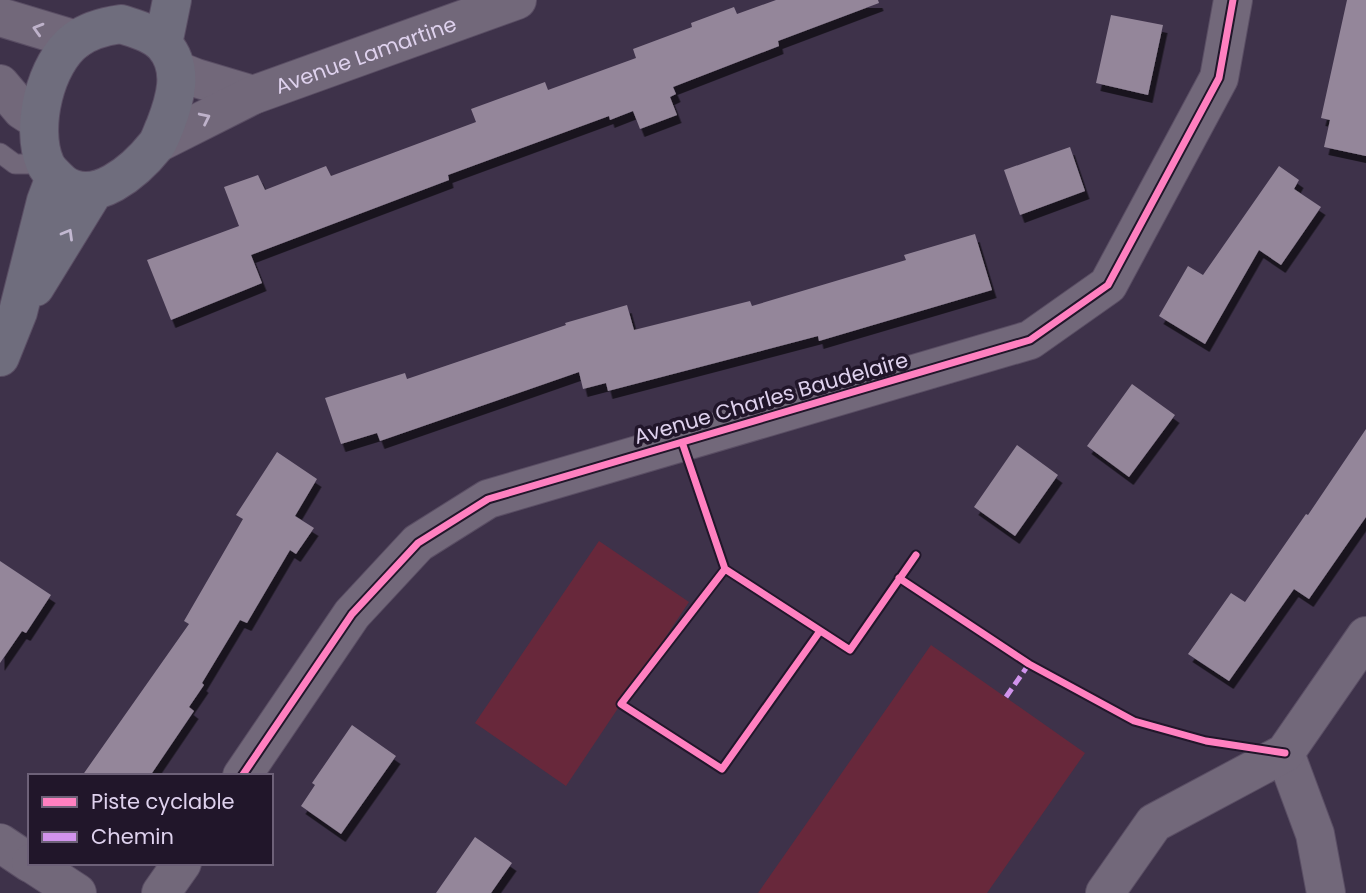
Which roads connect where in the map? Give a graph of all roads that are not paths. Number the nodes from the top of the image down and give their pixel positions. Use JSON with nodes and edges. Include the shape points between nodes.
{"nodes":[{"id":1,"x":172,"y":0,"type":"edge"},
{"id":2,"x":517,"y":0,"type":"edge"},
{"id":3,"x":1233,"y":0,"type":"edge"},
{"id":4,"x":0,"y":17,"type":"edge"},
{"id":5,"x":102,"y":22,"type":"edge"},
{"id":6,"x":169,"y":57,"type":"junction"},
{"id":7,"x":0,"y":84,"type":"edge"},
{"id":8,"x":253,"y":94,"type":"junction"},
{"id":9,"x":39,"y":121,"type":"junction"},
{"id":10,"x":158,"y":143,"type":"junction"},
{"id":11,"x":0,"y":153,"type":"edge"},
{"id":12,"x":50,"y":170,"type":"junction"},
{"id":13,"x":94,"y":191,"type":"junction"},
{"id":14,"x":18,"y":312,"type":"junction"},
{"id":15,"x":0,"y":357,"type":"edge"},
{"id":16,"x":1366,"y":636,"type":"edge"},
{"id":17,"x":1285,"y":753,"type":"junction"},
{"id":18,"x":243,"y":774,"type":"edge"},
{"id":19,"x":0,"y":844,"type":"edge"},
{"id":20,"x":28,"y":862,"type":"edge"},
{"id":21,"x":33,"y":865,"type":"edge"},
{"id":22,"x":181,"y":865,"type":"edge"},
{"id":23,"x":77,"y":893,"type":"edge"},
{"id":24,"x":161,"y":893,"type":"edge"},
{"id":25,"x":1105,"y":893,"type":"edge"},
{"id":26,"x":1326,"y":893,"type":"edge"}],
"edges":[{"from":1,"to":6,"type":"street"},
{"from":2,"to":8,"type":"street","name":"Avenue Lamartine"},
{"from":3,"to":18,"type":"street","name":"Avenue Charles Baudelaire","via":[[1219,78],[1108,285],[1030,340],[488,499],[418,543],[352,614]]},
{"from":5,"to":4,"type":"street","one_way":true},
{"from":5,"to":6,"type":"street","via":[[151,35]]},
{"from":5,"to":9,"type":"street","via":[[56,62]]},
{"from":6,"to":8,"type":"street","name":"Avenue Lamartine","via":[[196,78]]},
{"from":6,"to":10,"type":"street","via":[[175,99]]},
{"from":7,"to":9,"type":"street","via":[[22,110]]},
{"from":10,"to":8,"type":"street","name":"Avenue Lamartine","one_way":true},
{"from":9,"to":12,"type":"street","via":[[39,139]]},
{"from":10,"to":13,"type":"street","via":[[118,180]]},
{"from":11,"to":12,"type":"lane","via":[[15,164]]},
{"from":12,"to":13,"type":"street","via":[[69,188]]},
{"from":12,"to":14,"type":"street"},
{"from":14,"to":13,"type":"street","one_way":true},
{"from":14,"to":15,"type":"street"},
{"from":16,"to":17,"type":"street"},
{"from":17,"to":25,"type":"street","via":[[1154,823]]},
{"from":17,"to":26,"type":"street","via":[[1314,834]]},
{"from":19,"to":20,"type":"street"},
{"from":21,"to":23,"type":"street"},
{"from":22,"to":24,"type":"street"}]}
